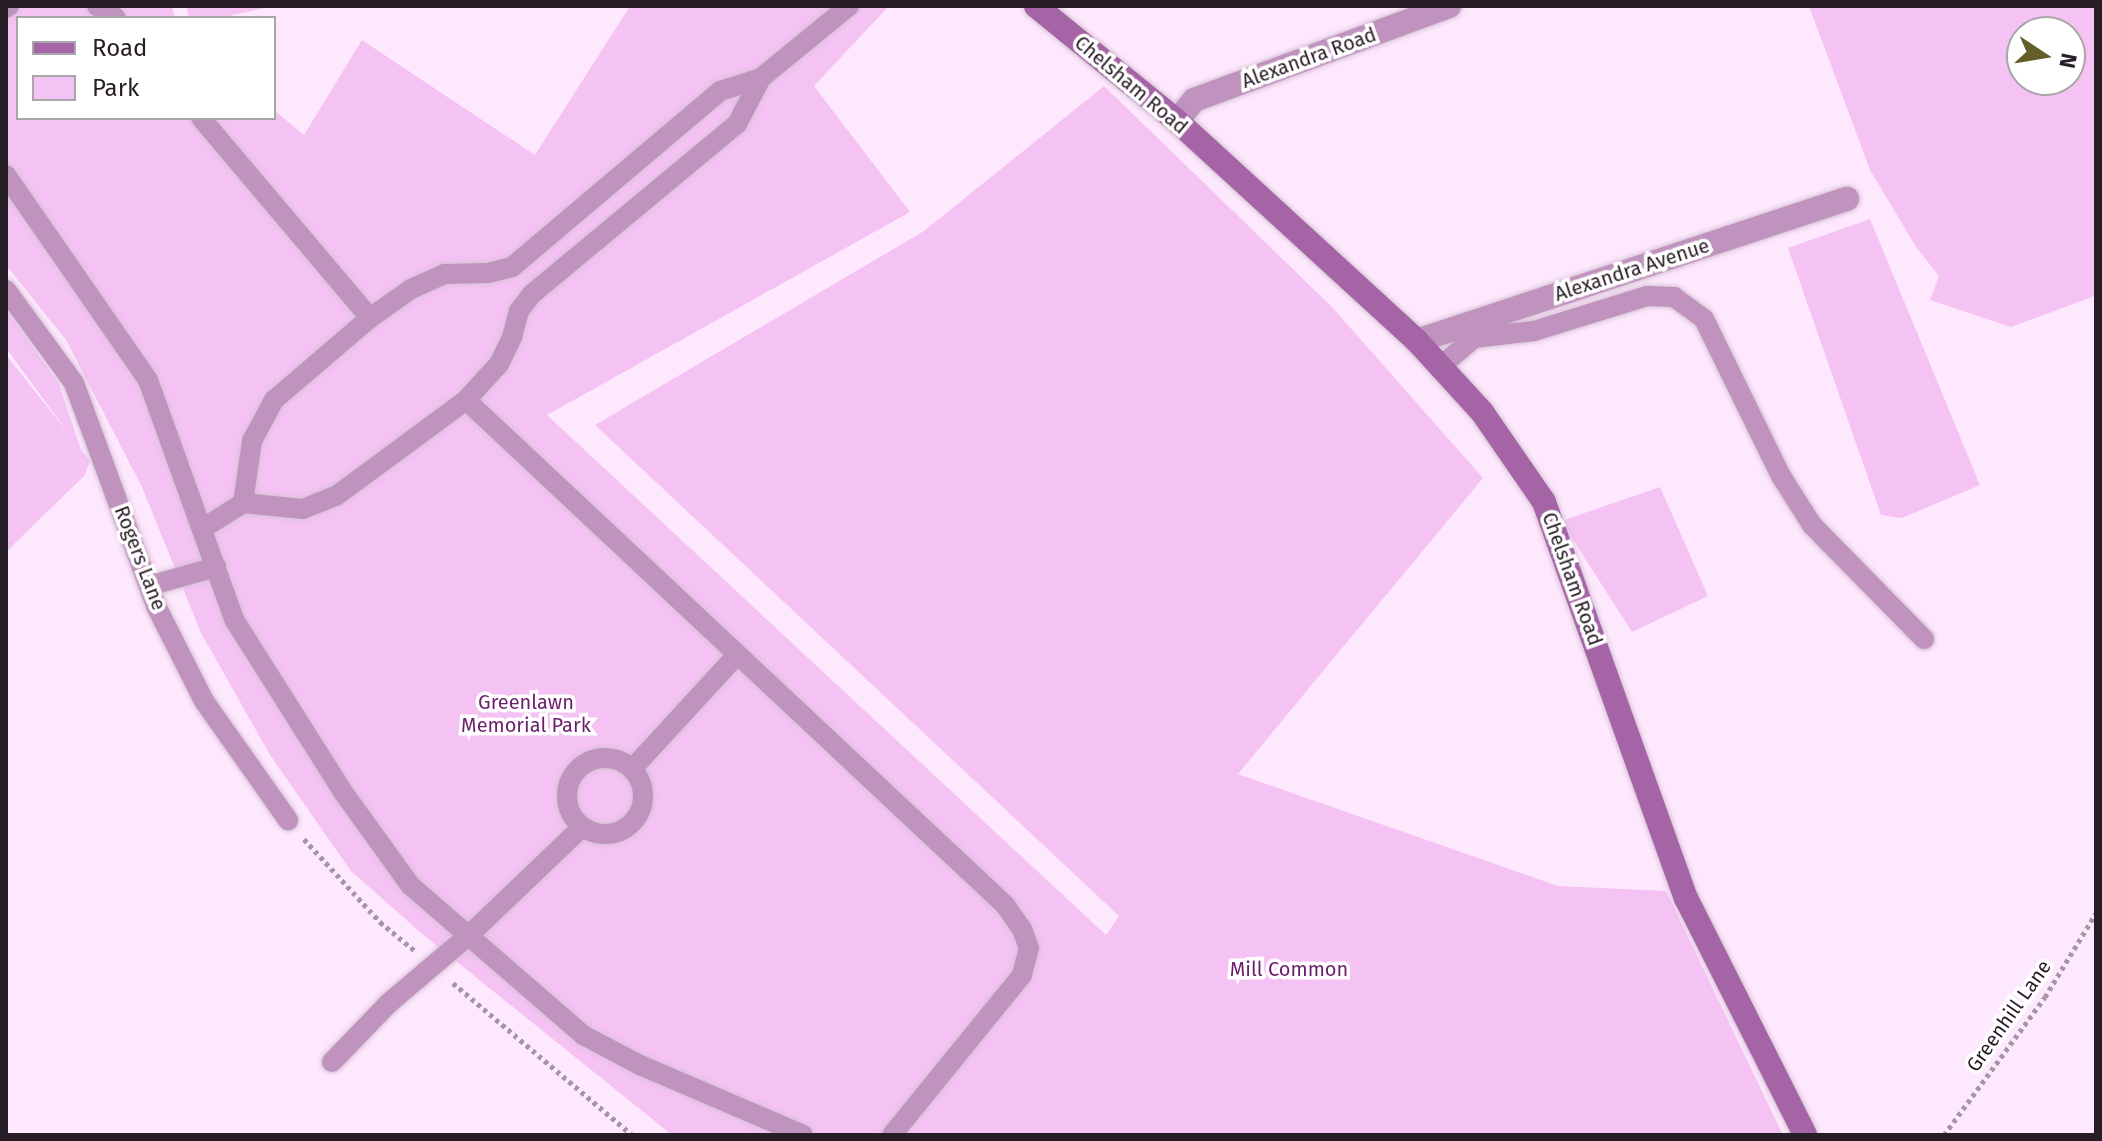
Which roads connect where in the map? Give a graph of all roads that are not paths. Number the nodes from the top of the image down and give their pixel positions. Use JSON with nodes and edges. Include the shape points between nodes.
{"nodes":[{"id":1,"x":849,"y":6,"type":"edge"},
{"id":2,"x":1036,"y":6,"type":"edge"},
{"id":3,"x":1449,"y":6,"type":"edge"},
{"id":4,"x":761,"y":78,"type":"junction"},
{"id":5,"x":203,"y":120,"type":"edge"},
{"id":6,"x":1177,"y":121,"type":"junction"},
{"id":7,"x":6,"y":175,"type":"edge"},
{"id":8,"x":1847,"y":199,"type":"dead end"},
{"id":9,"x":504,"y":271,"type":"junction"},
{"id":10,"x":6,"y":290,"type":"edge"},
{"id":11,"x":529,"y":298,"type":"junction"},
{"id":12,"x":370,"y":318,"type":"junction"},
{"id":13,"x":1417,"y":341,"type":"junction"},
{"id":14,"x":1441,"y":366,"type":"junction"},
{"id":15,"x":466,"y":400,"type":"junction"},
{"id":16,"x":243,"y":503,"type":"junction"},
{"id":17,"x":202,"y":529,"type":"junction"},
{"id":18,"x":216,"y":567,"type":"junction"},
{"id":19,"x":149,"y":586,"type":"junction"},
{"id":20,"x":1924,"y":639,"type":"dead end"},
{"id":21,"x":737,"y":655,"type":"junction"},
{"id":22,"x":632,"y":769,"type":"junction"},
{"id":23,"x":288,"y":820,"type":"dead end"},
{"id":24,"x":582,"y":827,"type":"junction"},
{"id":25,"x":468,"y":936,"type":"junction"},
{"id":26,"x":332,"y":1062,"type":"dead end"},
{"id":27,"x":803,"y":1135,"type":"edge"},
{"id":28,"x":892,"y":1135,"type":"edge"},
{"id":29,"x":1805,"y":1135,"type":"edge"}],
"edges":[{"from":1,"to":4,"type":"lane"},
{"from":2,"to":6,"type":"street","name":"Chelsham Road"},
{"from":3,"to":6,"type":"street","name":"Alexandra Road","via":[[1194,100]]},
{"from":4,"to":9,"type":"lane","via":[[720,91]]},
{"from":4,"to":11,"type":"lane","via":[[737,124]]},
{"from":5,"to":12,"type":"lane"},
{"from":6,"to":13,"type":"street","name":"Chelsham Road"},
{"from":7,"to":17,"type":"lane","via":[[148,380]]},
{"from":8,"to":13,"type":"street","name":"Alexandra Avenue"},
{"from":9,"to":11,"type":"lane"},
{"from":9,"to":12,"type":"lane","via":[[444,274]]},
{"from":10,"to":19,"type":"lane","name":"Rogers Lane","via":[[74,383]]},
{"from":11,"to":15,"type":"lane","via":[[499,364]]},
{"from":12,"to":16,"type":"lane","via":[[274,400],[252,441]]},
{"from":13,"to":14,"type":"street","name":"Chelsham Road"},
{"from":14,"to":20,"type":"lane","via":[[1474,338],[1534,331],[1647,296],[1674,297],[1704,319],[1781,476],[1812,525]]},
{"from":14,"to":29,"type":"street","name":"Chelsham Road","via":[[1482,412],[1544,502],[1686,898]]},
{"from":15,"to":16,"type":"lane","via":[[336,496],[303,509]]},
{"from":15,"to":21,"type":"lane"},
{"from":16,"to":17,"type":"lane"},
{"from":17,"to":18,"type":"lane"},
{"from":18,"to":19,"type":"lane"},
{"from":18,"to":25,"type":"lane","via":[[235,621],[343,792],[410,885]]},
{"from":19,"to":23,"type":"lane","name":"Rogers Lane","via":[[204,701]]},
{"from":21,"to":22,"type":"lane"},
{"from":21,"to":28,"type":"lane","via":[[1005,905],[1026,938],[1029,948],[1022,975]]},
{"from":22,"to":24,"type":"lane","via":[[642,803],[629,825],[606,834]]},
{"from":22,"to":24,"type":"lane","via":[[622,761],[597,758],[576,771],[566,794]]},
{"from":24,"to":25,"type":"lane"},
{"from":25,"to":26,"type":"lane","via":[[389,1003]]},
{"from":25,"to":27,"type":"lane","via":[[583,1035]]}]}
